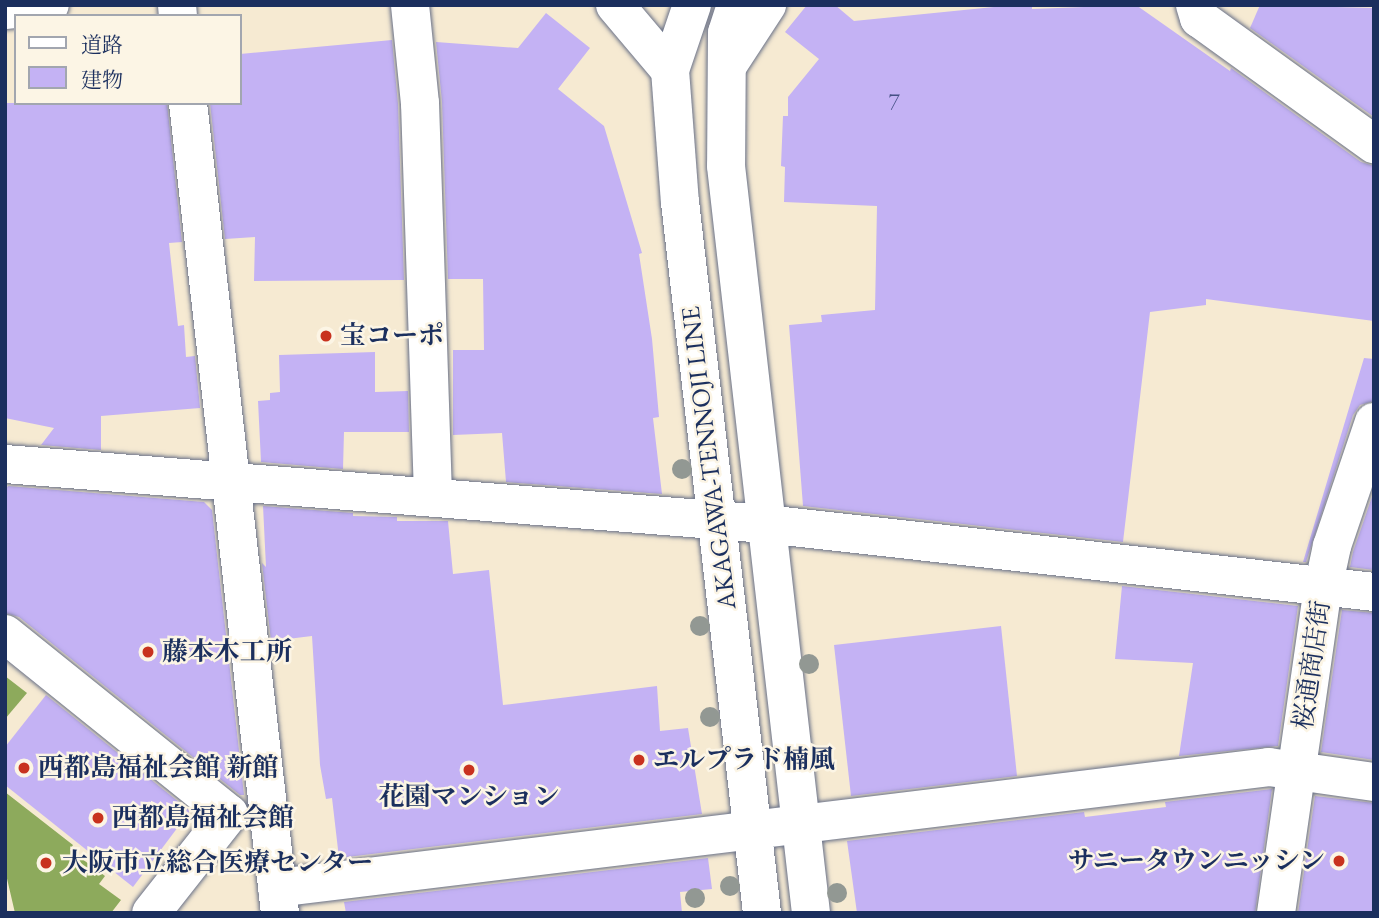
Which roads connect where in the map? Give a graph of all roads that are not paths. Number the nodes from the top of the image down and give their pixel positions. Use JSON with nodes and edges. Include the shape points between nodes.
{"nodes":[{"id":1,"x":50,"y":5,"type":"edge"},
{"id":2,"x":410,"y":5,"type":"edge"},
{"id":3,"x":615,"y":5,"type":"edge"},
{"id":4,"x":692,"y":5,"type":"edge"},
{"id":5,"x":736,"y":5,"type":"edge"},
{"id":6,"x":767,"y":5,"type":"edge"},
{"id":7,"x":1195,"y":5,"type":"edge"},
{"id":8,"x":5,"y":10,"type":"edge"},
{"id":9,"x":728,"y":65,"type":"junction"},
{"id":10,"x":670,"y":70,"type":"junction"},
{"id":11,"x":188,"y":105,"type":"edge"},
{"id":12,"x":1374,"y":144,"type":"edge"},
{"id":13,"x":1374,"y":422,"type":"edge"},
{"id":14,"x":5,"y":464,"type":"edge"},
{"id":15,"x":230,"y":482,"type":"junction"},
{"id":16,"x":433,"y":497,"type":"junction"},
{"id":17,"x":715,"y":519,"type":"junction"},
{"id":18,"x":766,"y":524,"type":"junction"},
{"id":19,"x":1323,"y":588,"type":"junction"},
{"id":20,"x":1374,"y":592,"type":"edge"},
{"id":21,"x":5,"y":634,"type":"edge"},
{"id":22,"x":1298,"y":770,"type":"junction"},
{"id":23,"x":1374,"y":782,"type":"edge"},
{"id":24,"x":268,"y":810,"type":"junction"},
{"id":25,"x":229,"y":814,"type":"junction"},
{"id":26,"x":800,"y":824,"type":"junction"},
{"id":27,"x":753,"y":829,"type":"junction"},
{"id":28,"x":278,"y":901,"type":"edge"},
{"id":29,"x":151,"y":913,"type":"edge"},
{"id":30,"x":762,"y":913,"type":"edge"},
{"id":31,"x":811,"y":913,"type":"edge"},
{"id":32,"x":1276,"y":913,"type":"edge"}],
"edges":[{"from":1,"to":8,"type":"street"},
{"from":2,"to":16,"type":"street","via":[[420,103]]},
{"from":3,"to":10,"type":"street"},
{"from":4,"to":10,"type":"street","name":"AKAGAWA-TENNOJI LINE"},
{"from":5,"to":9,"type":"street","name":"AKAGAWA-TENNOJI LINE","via":[[727,33]]},
{"from":6,"to":9,"type":"street"},
{"from":7,"to":12,"type":"street","via":[[1199,18]]},
{"from":9,"to":18,"type":"street","name":"AKAGAWA-TENNOJI LINE","via":[[727,190]]},
{"from":10,"to":17,"type":"street","name":"AKAGAWA-TENNOJI LINE"},
{"from":11,"to":15,"type":"street"},
{"from":13,"to":19,"type":"street","name":"桜通商店街","via":[[1332,546]]},
{"from":14,"to":15,"type":"street"},
{"from":15,"to":16,"type":"street"},
{"from":15,"to":24,"type":"street"},
{"from":16,"to":17,"type":"street"},
{"from":17,"to":18,"type":"street"},
{"from":17,"to":27,"type":"street","name":"AKAGAWA-TENNOJI LINE"},
{"from":18,"to":19,"type":"street"},
{"from":18,"to":26,"type":"street","name":"AKAGAWA-TENNOJI LINE"},
{"from":19,"to":20,"type":"street"},
{"from":19,"to":22,"type":"street","name":"桜通商店街"},
{"from":21,"to":25,"type":"street"},
{"from":22,"to":23,"type":"street"},
{"from":22,"to":26,"type":"street","via":[[1269,767]]},
{"from":22,"to":32,"type":"street","name":"桜通商店街"},
{"from":24,"to":25,"type":"street"},
{"from":24,"to":28,"type":"street"},
{"from":25,"to":29,"type":"street"},
{"from":26,"to":27,"type":"street"},
{"from":26,"to":31,"type":"street","name":"AKAGAWA-TENNOJI LINE"},
{"from":27,"to":28,"type":"street"},
{"from":27,"to":30,"type":"street","name":"AKAGAWA-TENNOJI LINE"}]}
